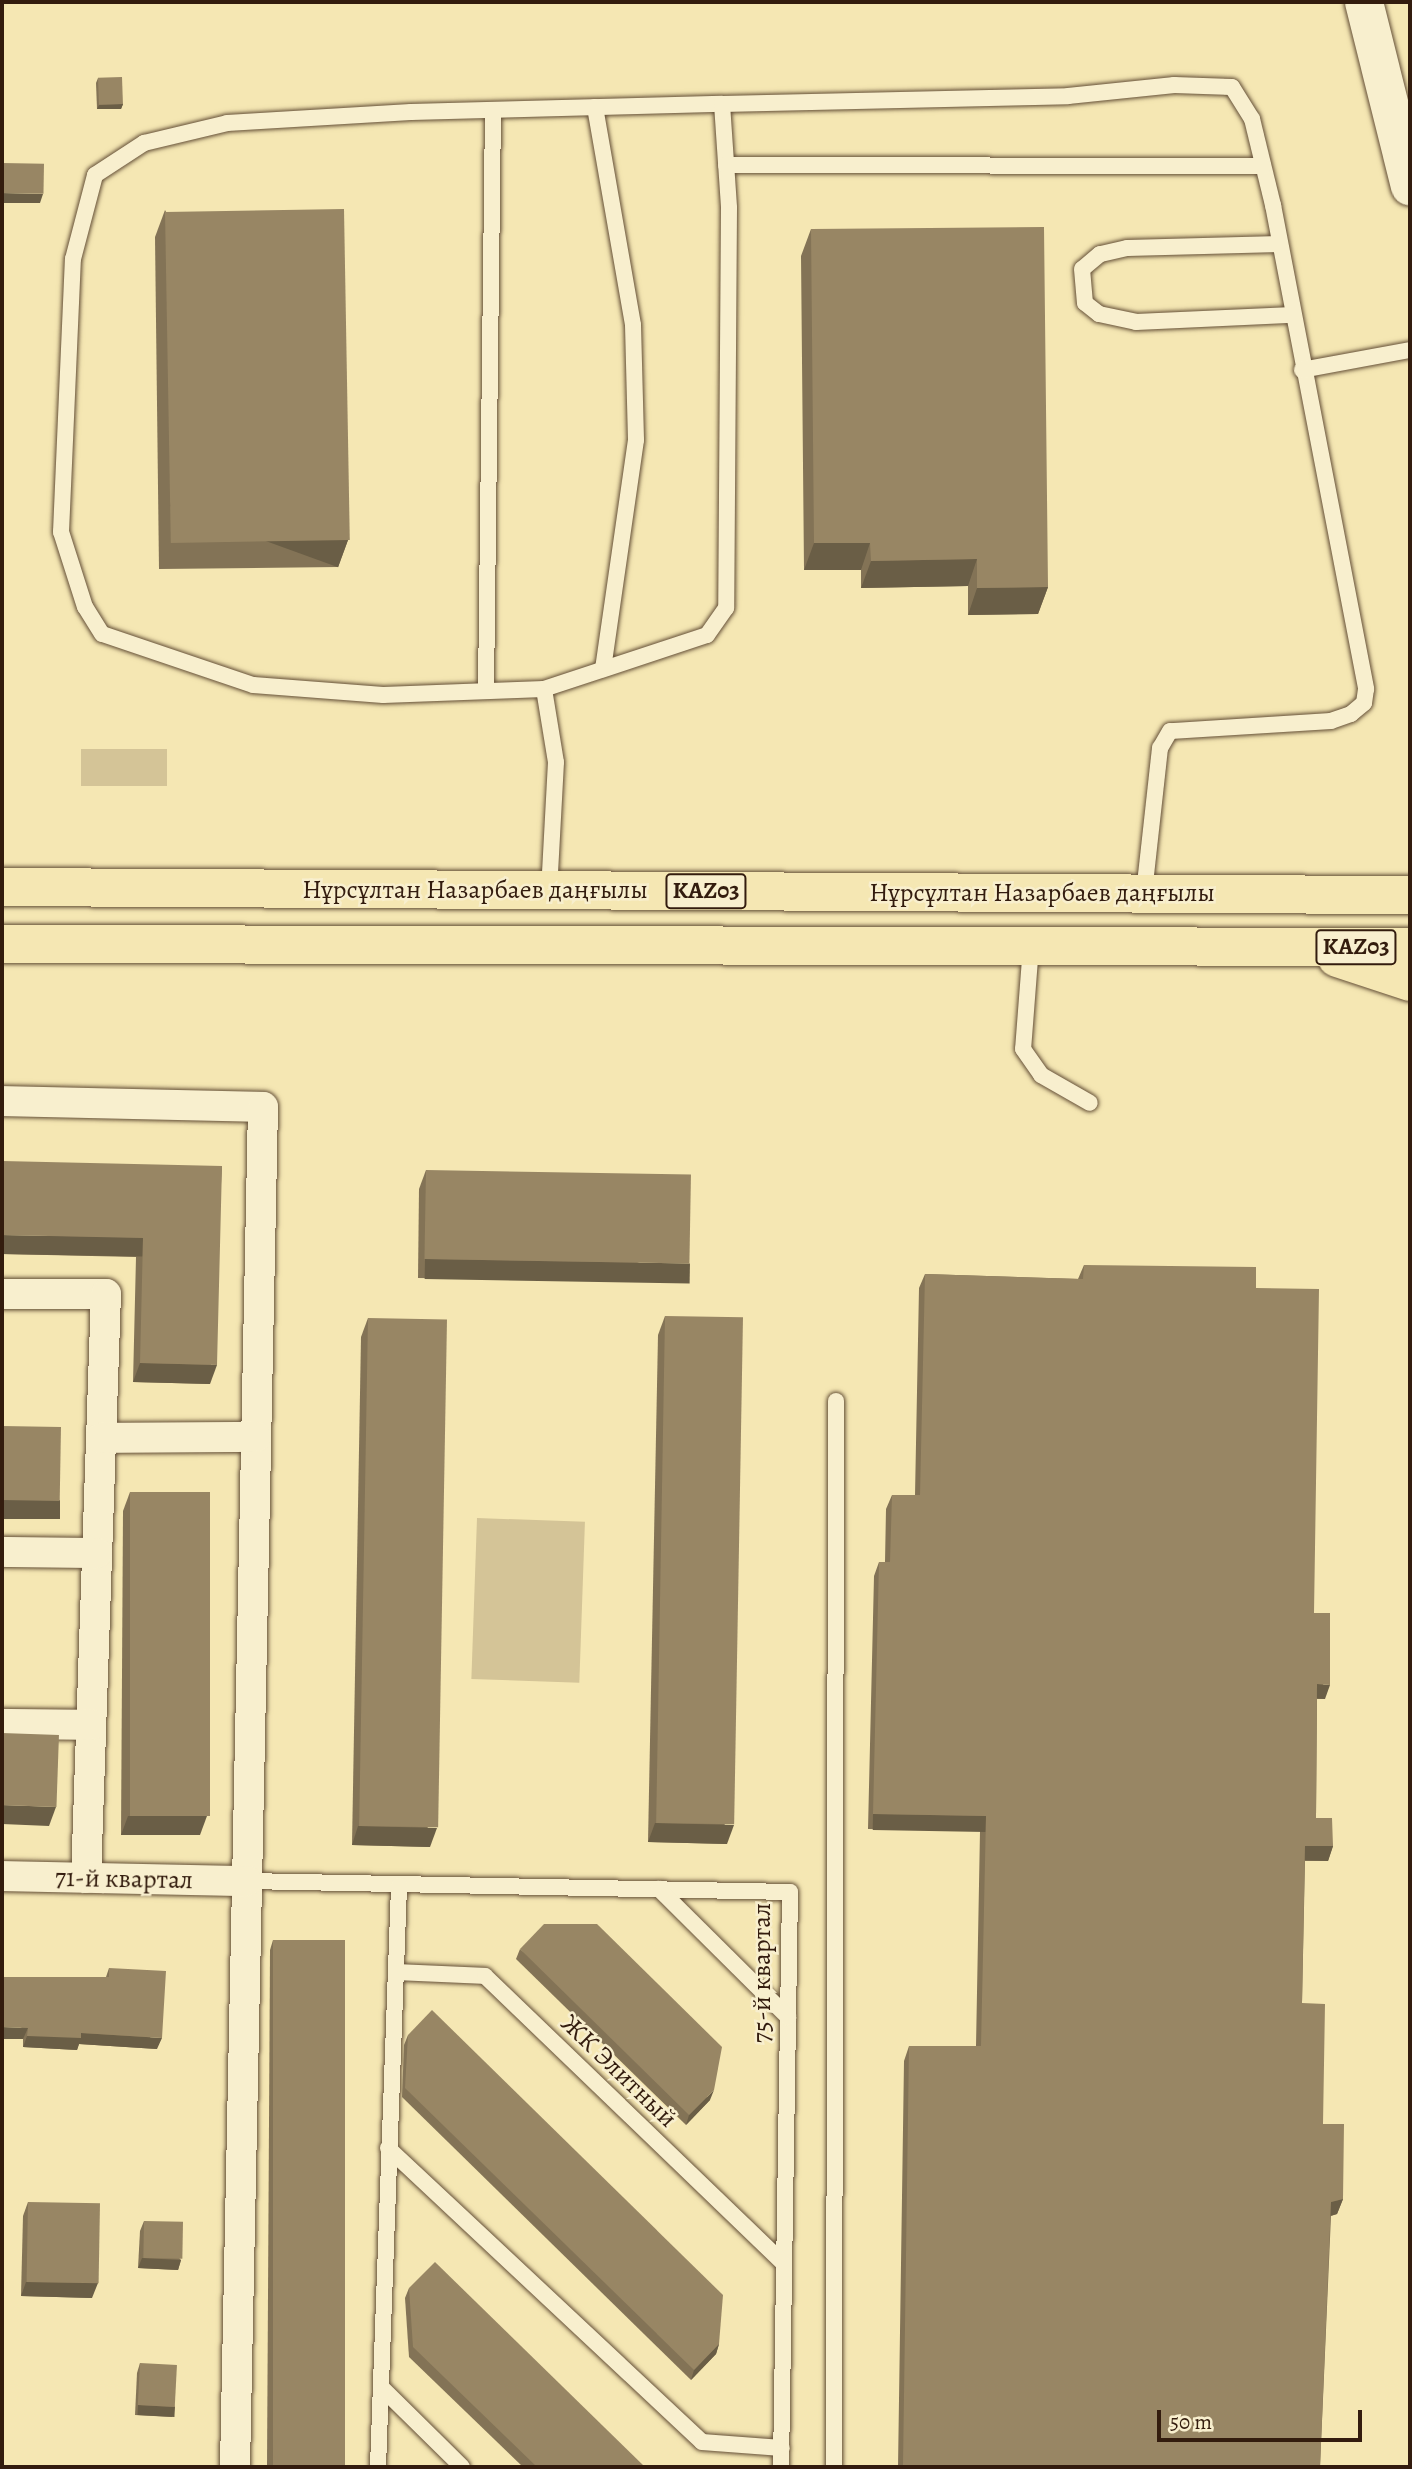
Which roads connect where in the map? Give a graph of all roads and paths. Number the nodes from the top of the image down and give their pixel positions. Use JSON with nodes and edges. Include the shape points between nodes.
{"nodes":[{"id":1,"x":1364,"y":2,"type":"edge"},
{"id":2,"x":722,"y":104,"type":"junction"},
{"id":3,"x":595,"y":107,"type":"junction"},
{"id":4,"x":493,"y":110,"type":"junction"},
{"id":5,"x":726,"y":164,"type":"junction"},
{"id":6,"x":1263,"y":166,"type":"junction"},
{"id":7,"x":1410,"y":186,"type":"edge"},
{"id":8,"x":1280,"y":244,"type":"junction"},
{"id":9,"x":1293,"y":315,"type":"junction"},
{"id":10,"x":1410,"y":350,"type":"edge"},
{"id":11,"x":1302,"y":370,"type":"junction"},
{"id":12,"x":603,"y":669,"type":"junction"},
{"id":13,"x":544,"y":689,"type":"junction"},
{"id":14,"x":486,"y":691,"type":"junction"},
{"id":15,"x":2,"y":887,"type":"edge"},
{"id":16,"x":549,"y":890,"type":"junction"},
{"id":17,"x":1144,"y":893,"type":"junction"},
{"id":18,"x":1410,"y":895,"type":"edge"},
{"id":19,"x":2,"y":944,"type":"edge"},
{"id":20,"x":1031,"y":946,"type":"junction"},
{"id":21,"x":1302,"y":947,"type":"junction"},
{"id":22,"x":1410,"y":947,"type":"edge"},
{"id":23,"x":1410,"y":982,"type":"edge"},
{"id":24,"x":2,"y":1101,"type":"edge"},
{"id":25,"x":1090,"y":1103,"type":"dead end"},
{"id":26,"x":2,"y":1294,"type":"edge"},
{"id":27,"x":836,"y":1401,"type":"dead end"},
{"id":28,"x":256,"y":1437,"type":"junction"},
{"id":29,"x":101,"y":1438,"type":"junction"},
{"id":30,"x":2,"y":1552,"type":"edge"},
{"id":31,"x":97,"y":1553,"type":"junction"},
{"id":32,"x":2,"y":1724,"type":"edge"},
{"id":33,"x":91,"y":1725,"type":"junction"},
{"id":34,"x":2,"y":1876,"type":"edge"},
{"id":35,"x":86,"y":1878,"type":"junction"},
{"id":36,"x":247,"y":1881,"type":"junction"},
{"id":37,"x":399,"y":1885,"type":"junction"},
{"id":38,"x":659,"y":1889,"type":"junction"},
{"id":39,"x":398,"y":1972,"type":"junction"},
{"id":40,"x":788,"y":2017,"type":"junction"},
{"id":41,"x":388,"y":2148,"type":"junction"},
{"id":42,"x":782,"y":2262,"type":"junction"},
{"id":43,"x":382,"y":2388,"type":"junction"},
{"id":44,"x":782,"y":2448,"type":"junction"},
{"id":45,"x":235,"y":2467,"type":"edge"},
{"id":46,"x":378,"y":2467,"type":"edge"},
{"id":47,"x":462,"y":2467,"type":"edge"},
{"id":48,"x":781,"y":2467,"type":"edge"},
{"id":49,"x":834,"y":2467,"type":"edge"}],
"edges":[{"from":1,"to":7,"type":"street"},
{"from":2,"to":3,"type":"lane"},
{"from":2,"to":5,"type":"lane"},
{"from":2,"to":6,"type":"lane","via":[[1068,96],[1174,85],[1232,87],[1252,119]]},
{"from":3,"to":4,"type":"lane"},
{"from":3,"to":12,"type":"lane","via":[[633,325],[636,440]]},
{"from":4,"to":14,"type":"lane"},
{"from":4,"to":14,"type":"lane","via":[[227,123],[144,143],[94,175],[72,259],[61,532],[85,607],[102,634],[253,685],[383,695]]},
{"from":5,"to":6,"type":"lane"},
{"from":5,"to":12,"type":"lane","via":[[726,608],[707,635]]},
{"from":6,"to":8,"type":"lane"},
{"from":8,"to":9,"type":"lane"},
{"from":8,"to":9,"type":"lane","via":[[1127,248],[1101,254],[1083,270],[1086,303],[1099,314],[1136,322]]},
{"from":9,"to":11,"type":"lane"},
{"from":10,"to":11,"type":"lane"},
{"from":11,"to":17,"type":"lane","via":[[1351,603],[1366,690],[1364,703],[1331,721],[1170,731],[1160,748]]},
{"from":12,"to":13,"type":"lane"},
{"from":13,"to":14,"type":"lane"},
{"from":13,"to":16,"type":"lane","via":[[556,762]]},
{"from":15,"to":16,"type":"main road","name":"Нұрсұлтан Назарбаев даңғылы","number":"KАZ03"},
{"from":16,"to":17,"type":"main road","name":"Нұрсұлтан Назарбаев даңғылы","number":"KАZ03"},
{"from":17,"to":18,"type":"main road","name":"Нұрсұлтан Назарбаев даңғылы","number":"KАZ03"},
{"from":19,"to":20,"type":"main road","name":"Нұрсұлтан Назарбаев даңғылы","number":"KАZ03"},
{"from":20,"to":21,"type":"main road","name":"Нұрсұлтан Назарбаев даңғылы","number":"KАZ03"},
{"from":20,"to":25,"type":"lane","via":[[1023,1049],[1041,1075]]},
{"from":21,"to":22,"type":"main road","number":"KАZ03"},
{"from":21,"to":23,"type":"main road"},
{"from":24,"to":28,"type":"street","via":[[263,1107]]},
{"from":26,"to":29,"type":"street","via":[[106,1294]]},
{"from":27,"to":49,"type":"lane"},
{"from":28,"to":29,"type":"street"},
{"from":28,"to":36,"type":"street"},
{"from":29,"to":31,"type":"street"},
{"from":30,"to":31,"type":"street"},
{"from":31,"to":33,"type":"street"},
{"from":32,"to":33,"type":"street"},
{"from":33,"to":35,"type":"street"},
{"from":34,"to":35,"type":"street","name":"71-й квартал"},
{"from":35,"to":36,"type":"street","name":"71-й квартал"},
{"from":36,"to":37,"type":"lane","name":"75-й квартал"},
{"from":36,"to":45,"type":"street"},
{"from":37,"to":38,"type":"lane","name":"75-й квартал"},
{"from":37,"to":39,"type":"lane"},
{"from":38,"to":40,"type":"lane"},
{"from":38,"to":40,"type":"lane","name":"75-й квартал","via":[[790,1892]]},
{"from":39,"to":41,"type":"lane"},
{"from":39,"to":42,"type":"lane","name":"ЖК Элитный","via":[[485,1976]]},
{"from":40,"to":42,"type":"lane","name":"75-й квартал"},
{"from":41,"to":43,"type":"lane"},
{"from":41,"to":44,"type":"lane","via":[[702,2442]]},
{"from":42,"to":44,"type":"lane","name":"75-й квартал"},
{"from":43,"to":46,"type":"lane"},
{"from":43,"to":47,"type":"lane"},
{"from":44,"to":48,"type":"lane","name":"75-й квартал"}]}
